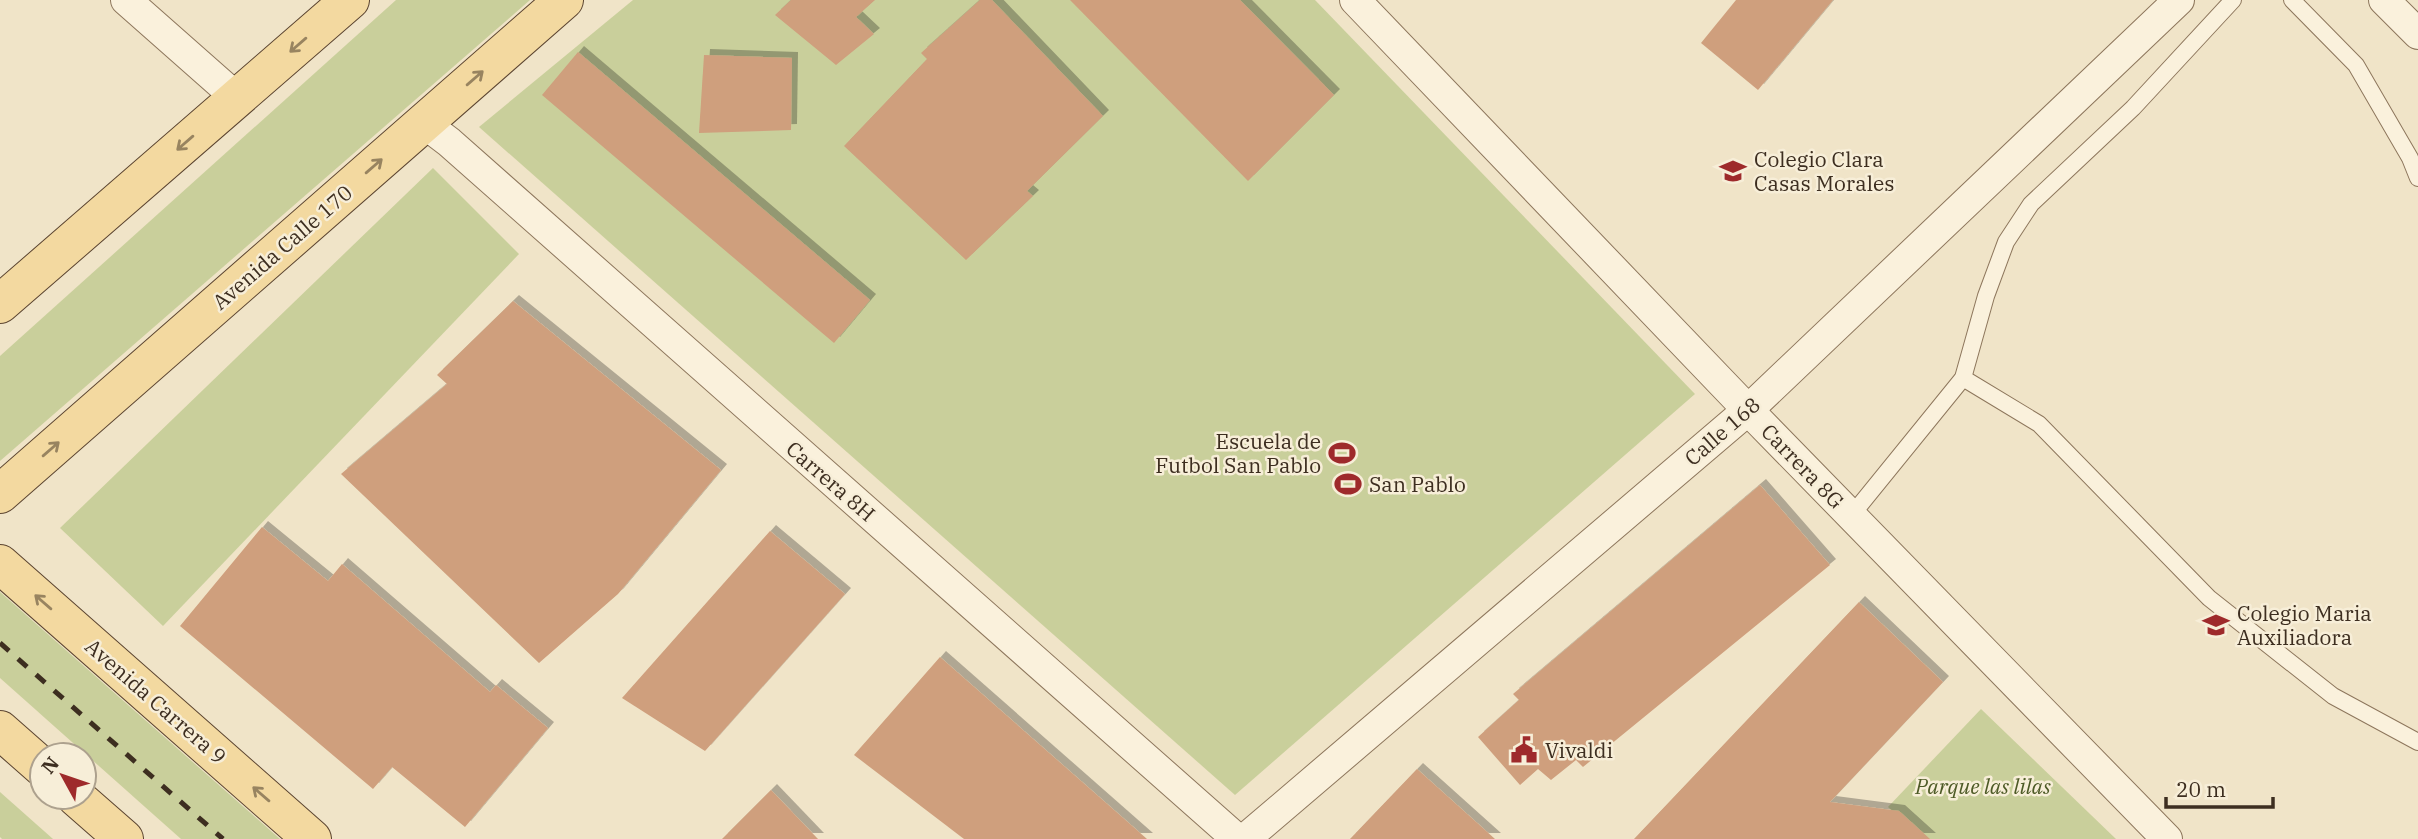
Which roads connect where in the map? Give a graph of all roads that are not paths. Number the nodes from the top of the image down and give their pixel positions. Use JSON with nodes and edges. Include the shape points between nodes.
{"nodes":[{"id":1,"x":125,"y":0,"type":"edge"},
{"id":2,"x":350,"y":0,"type":"edge"},
{"id":3,"x":564,"y":0,"type":"edge"},
{"id":4,"x":1355,"y":0,"type":"edge"},
{"id":5,"x":2179,"y":0,"type":"edge"},
{"id":6,"x":2233,"y":0,"type":"edge"},
{"id":7,"x":2292,"y":0,"type":"edge"},
{"id":8,"x":2384,"y":0,"type":"edge"},
{"id":9,"x":2418,"y":34,"type":"edge"},
{"id":10,"x":237,"y":98,"type":"junction"},
{"id":11,"x":424,"y":123,"type":"junction"},
{"id":12,"x":2418,"y":178,"type":"edge"},
{"id":13,"x":0,"y":304,"type":"edge"},
{"id":14,"x":1963,"y":378,"type":"junction"},
{"id":15,"x":1748,"y":410,"type":"junction"},
{"id":16,"x":0,"y":494,"type":"edge"},
{"id":17,"x":1851,"y":516,"type":"junction"},
{"id":18,"x":0,"y":564,"type":"edge"},
{"id":19,"x":0,"y":730,"type":"edge"},
{"id":20,"x":2418,"y":743,"type":"edge"},
{"id":21,"x":28,"y":755,"type":"edge"},
{"id":22,"x":92,"y":811,"type":"edge"},
{"id":23,"x":124,"y":839,"type":"edge"},
{"id":24,"x":312,"y":839,"type":"edge"},
{"id":25,"x":1237,"y":839,"type":"edge"},
{"id":26,"x":1245,"y":839,"type":"edge"},
{"id":27,"x":2167,"y":839,"type":"edge"}],
"edges":[{"from":1,"to":10,"type":"street"},
{"from":2,"to":10,"type":"main road","one_way":true},
{"from":11,"to":3,"type":"main road","name":"Avenida Calle 170","one_way":true},
{"from":4,"to":15,"type":"street","name":"Carrera 8G"},
{"from":5,"to":15,"type":"street","name":"Calle 168"},
{"from":6,"to":14,"type":"lane","via":[[2133,108],[2031,204],[2006,242]]},
{"from":7,"to":12,"type":"lane","via":[[2356,65]]},
{"from":8,"to":9,"type":"street"},
{"from":10,"to":13,"type":"main road","one_way":true},
{"from":16,"to":11,"type":"main road","name":"Avenida Calle 170","one_way":true},
{"from":11,"to":25,"type":"street","name":"Carrera 8H"},
{"from":14,"to":17,"type":"lane"},
{"from":14,"to":20,"type":"lane","via":[[2039,424],[2209,598],[2333,696]]},
{"from":15,"to":17,"type":"street","name":"Carrera 8G"},
{"from":15,"to":26,"type":"street","name":"Calle 168"},
{"from":17,"to":27,"type":"street","name":"Carrera 8G"},
{"from":24,"to":18,"type":"main road","name":"Avenida Carrera 9","one_way":true},
{"from":19,"to":21,"type":"main road"},
{"from":22,"to":23,"type":"main road"}]}
